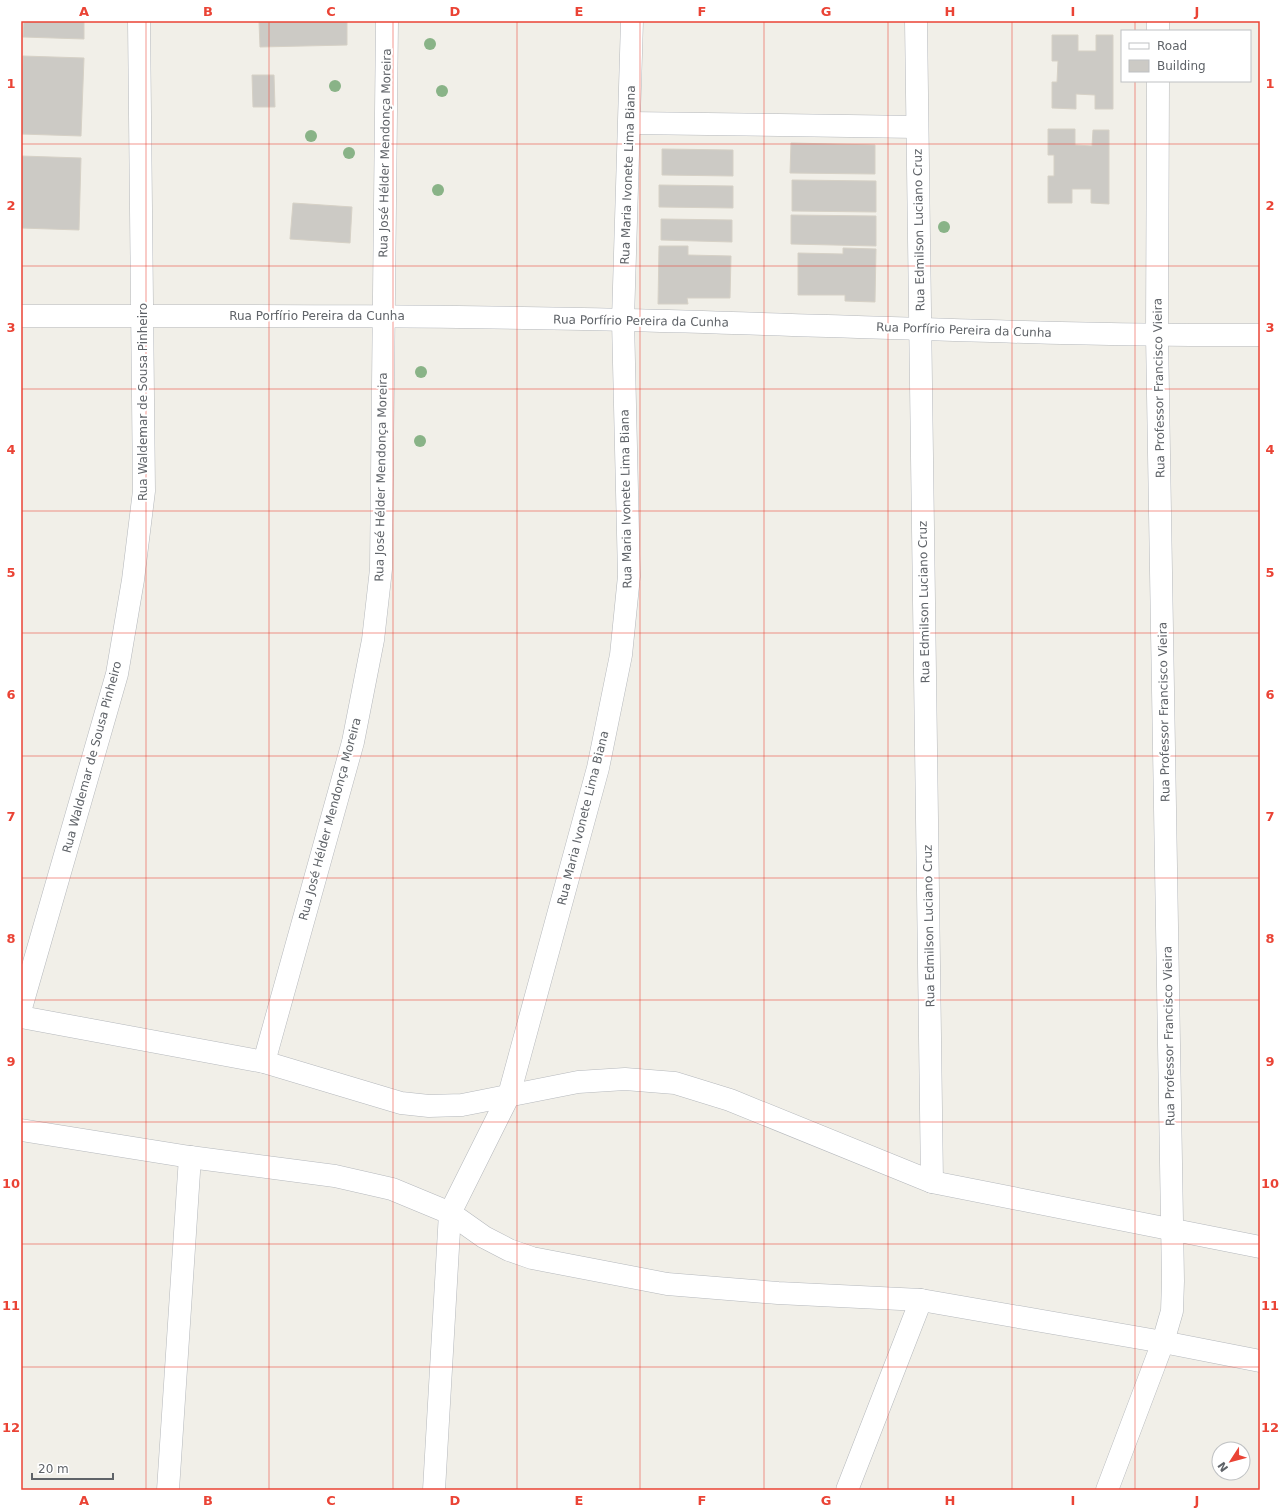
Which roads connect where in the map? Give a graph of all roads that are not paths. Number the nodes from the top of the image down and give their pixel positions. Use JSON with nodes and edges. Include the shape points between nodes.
{"nodes":[{"id":1,"x":139,"y":21,"type":"edge"},
{"id":2,"x":387,"y":21,"type":"edge"},
{"id":3,"x":632,"y":21,"type":"edge"},
{"id":4,"x":916,"y":21,"type":"edge"},
{"id":5,"x":1158,"y":82,"type":"edge"},
{"id":6,"x":630,"y":123,"type":"junction"},
{"id":7,"x":917,"y":127,"type":"junction"},
{"id":8,"x":384,"y":315,"type":"junction"},
{"id":9,"x":21,"y":316,"type":"edge"},
{"id":10,"x":144,"y":316,"type":"junction"},
{"id":11,"x":623,"y":320,"type":"junction"},
{"id":12,"x":920,"y":329,"type":"junction"},
{"id":13,"x":1157,"y":335,"type":"junction"},
{"id":14,"x":1260,"y":335,"type":"edge"},
{"id":15,"x":21,"y":1008,"type":"edge"},
{"id":16,"x":21,"y":1017,"type":"edge"},
{"id":17,"x":264,"y":1062,"type":"junction"},
{"id":18,"x":509,"y":1095,"type":"junction"},
{"id":19,"x":21,"y":1130,"type":"edge"},
{"id":20,"x":190,"y":1157,"type":"junction"},
{"id":21,"x":932,"y":1182,"type":"junction"},
{"id":22,"x":450,"y":1213,"type":"junction"},
{"id":23,"x":1172,"y":1231,"type":"junction"},
{"id":24,"x":1260,"y":1247,"type":"edge"},
{"id":25,"x":921,"y":1300,"type":"junction"},
{"id":26,"x":1164,"y":1342,"type":"junction"},
{"id":27,"x":1260,"y":1361,"type":"edge"},
{"id":28,"x":168,"y":1490,"type":"edge"},
{"id":29,"x":434,"y":1490,"type":"edge"},
{"id":30,"x":847,"y":1490,"type":"edge"},
{"id":31,"x":1106,"y":1490,"type":"edge"}],
"edges":[{"from":1,"to":10,"type":"street","name":"Rua Waldemar de Sousa Pinheiro"},
{"from":2,"to":8,"type":"street","name":"Rua José Hélder Mendonça Moreira"},
{"from":3,"to":6,"type":"street","name":"Rua Maria Ivonete Lima Biana"},
{"from":4,"to":7,"type":"street","name":"Rua Edmilson Luciano Cruz"},
{"from":5,"to":13,"type":"street","name":"Rua Professor Francisco Vieira"},
{"from":6,"to":7,"type":"street"},
{"from":6,"to":11,"type":"street","name":"Rua Maria Ivonete Lima Biana"},
{"from":7,"to":12,"type":"street","name":"Rua Edmilson Luciano Cruz"},
{"from":8,"to":10,"type":"street","name":"Rua Porfírio Pereira da Cunha"},
{"from":8,"to":11,"type":"street","name":"Rua Porfírio Pereira da Cunha"},
{"from":8,"to":17,"type":"street","name":"Rua José Hélder Mendonça Moreira","via":[[381,569],[373,640],[353,742]]},
{"from":9,"to":10,"type":"street","name":"Rua Porfírio Pereira da Cunha"},
{"from":10,"to":15,"type":"street","name":"Rua Waldemar de Sousa Pinheiro","via":[[144,491],[133,580],[118,667]]},
{"from":11,"to":12,"type":"street","name":"Rua Porfírio Pereira da Cunha"},
{"from":11,"to":18,"type":"street","name":"Rua Maria Ivonete Lima Biana","via":[[629,576],[621,655],[598,768]]},
{"from":12,"to":13,"type":"street","name":"Rua Porfírio Pereira da Cunha"},
{"from":12,"to":21,"type":"street","name":"Rua Edmilson Luciano Cruz"},
{"from":13,"to":14,"type":"street","name":"Rua Porfírio Pereira da Cunha"},
{"from":13,"to":23,"type":"street","name":"Rua Professor Francisco Vieira"},
{"from":16,"to":17,"type":"street"},
{"from":17,"to":18,"type":"street","via":[[401,1103],[429,1106],[462,1105]]},
{"from":18,"to":21,"type":"street","via":[[578,1082],[625,1079],[675,1083],[730,1100]]},
{"from":18,"to":22,"type":"street","name":"Rua Maria Ivonete Lima Biana"},
{"from":19,"to":20,"type":"street"},
{"from":20,"to":22,"type":"street","via":[[335,1176],[392,1189]]},
{"from":20,"to":28,"type":"street"},
{"from":21,"to":23,"type":"street"},
{"from":22,"to":25,"type":"street","via":[[484,1237],[532,1258],[668,1284],[778,1293]]},
{"from":22,"to":29,"type":"street"},
{"from":23,"to":24,"type":"street"},
{"from":23,"to":26,"type":"street","name":"Rua Professor Francisco Vieira","via":[[1172,1311]]},
{"from":25,"to":26,"type":"street"},
{"from":25,"to":30,"type":"street"},
{"from":26,"to":27,"type":"street"},
{"from":26,"to":31,"type":"street","name":"Rua Professor Francisco Vieira"}]}
